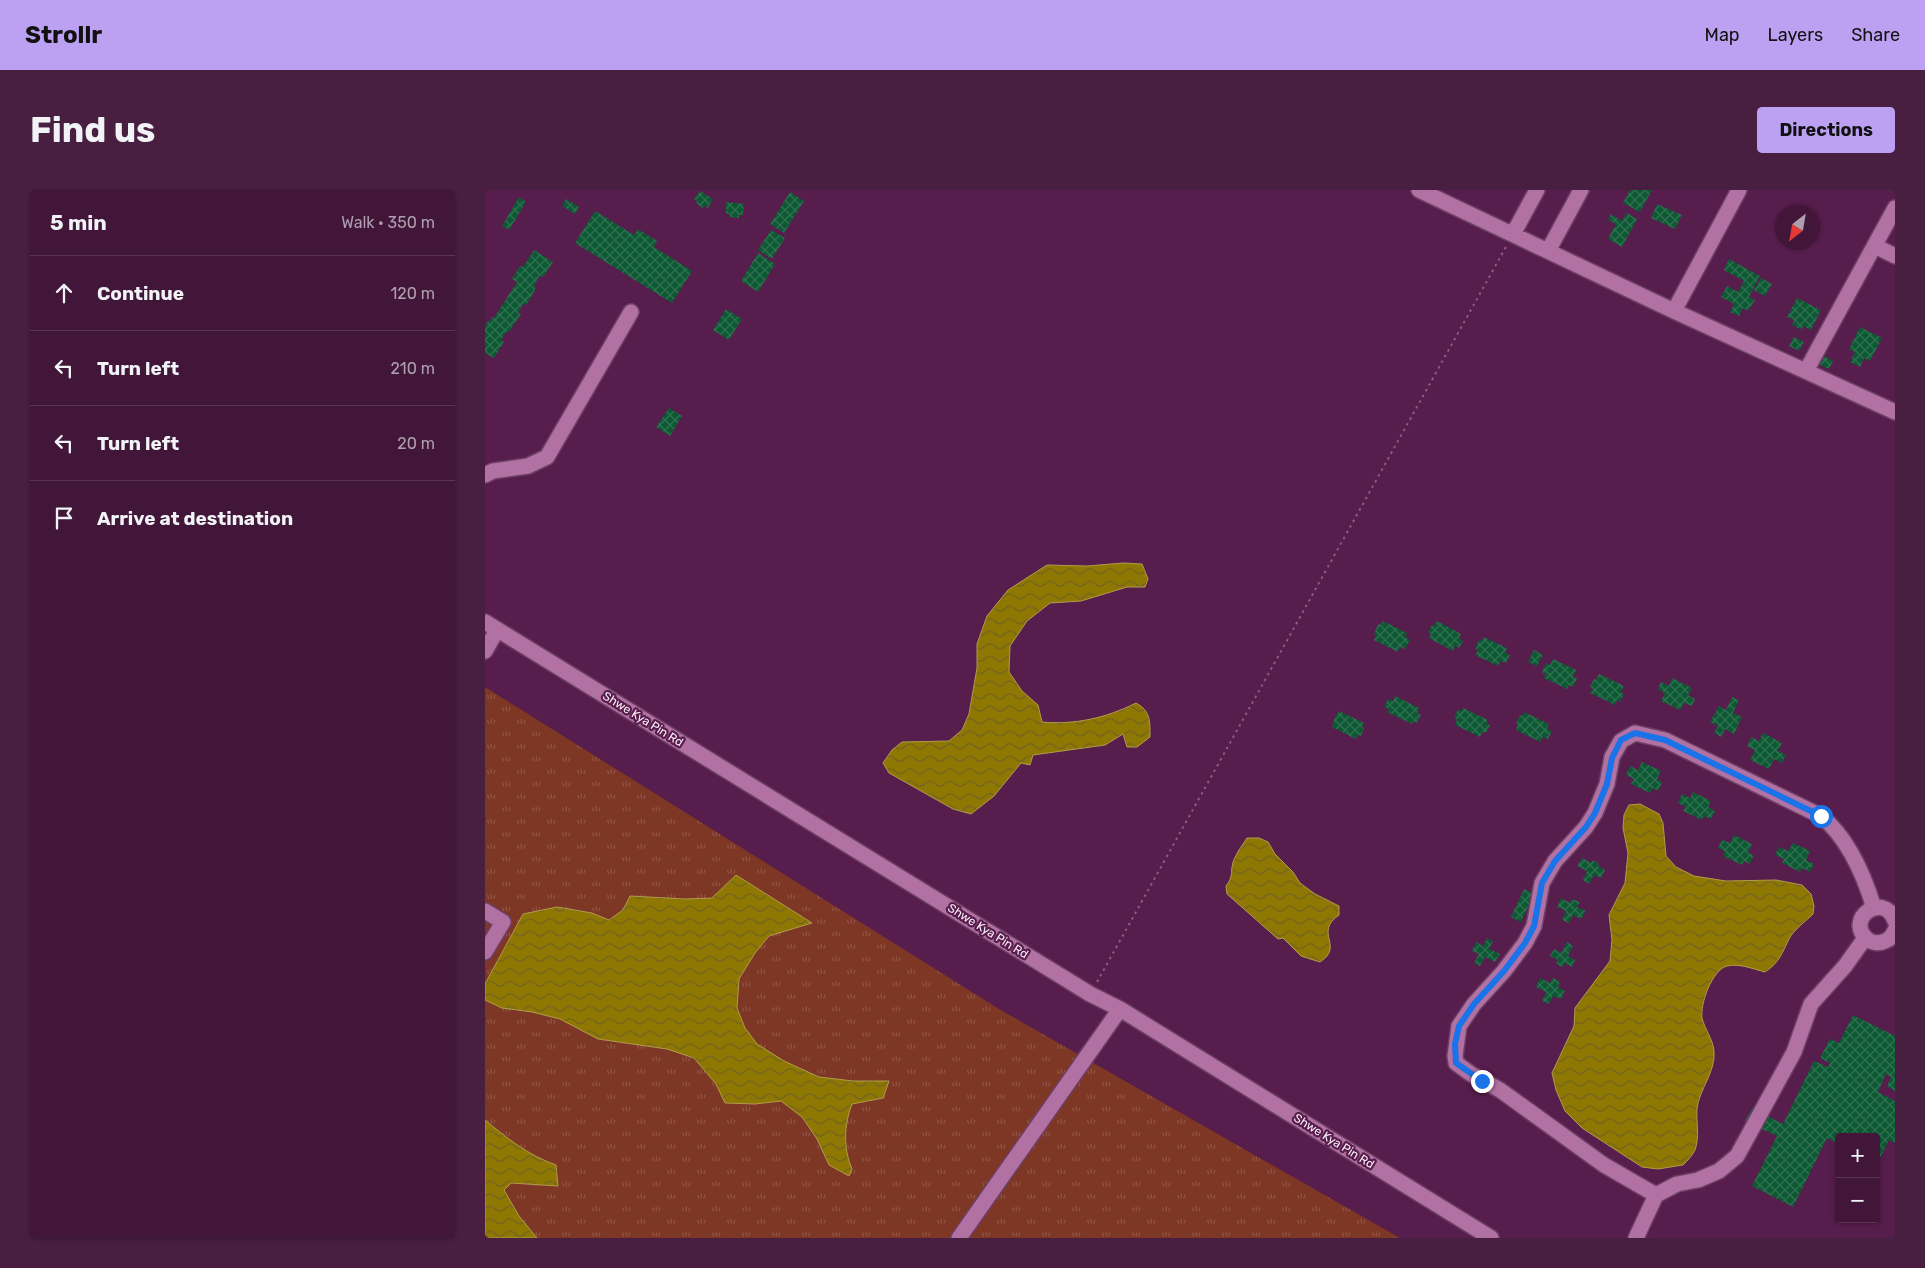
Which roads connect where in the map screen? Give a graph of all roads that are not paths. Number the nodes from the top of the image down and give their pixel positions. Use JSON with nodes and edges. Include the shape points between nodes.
{"nodes":[{"id":1,"x":1419,"y":190,"type":"edge"},
{"id":2,"x":1537,"y":190,"type":"edge"},
{"id":3,"x":1581,"y":190,"type":"edge"},
{"id":4,"x":1739,"y":190,"type":"edge"},
{"id":5,"x":1895,"y":208,"type":"edge"},
{"id":6,"x":1513,"y":234,"type":"junction"},
{"id":7,"x":1875,"y":246,"type":"junction"},
{"id":8,"x":1549,"y":251,"type":"junction"},
{"id":9,"x":1895,"y":256,"type":"edge"},
{"id":10,"x":1674,"y":311,"type":"junction"},
{"id":11,"x":631,"y":312,"type":"dead end"},
{"id":12,"x":1805,"y":372,"type":"junction"},
{"id":13,"x":1895,"y":412,"type":"edge"},
{"id":14,"x":485,"y":475,"type":"edge"},
{"id":15,"x":491,"y":626,"type":"edge"},
{"id":16,"x":485,"y":651,"type":"edge"},
{"id":17,"x":1874,"y":908,"type":"junction"},
{"id":18,"x":485,"y":912,"type":"edge"},
{"id":19,"x":1895,"y":921,"type":"edge"},
{"id":20,"x":1895,"y":930,"type":"edge"},
{"id":21,"x":1865,"y":938,"type":"junction"},
{"id":22,"x":485,"y":952,"type":"edge"},
{"id":23,"x":1120,"y":1009,"type":"junction"},
{"id":24,"x":1657,"y":1195,"type":"junction"},
{"id":25,"x":959,"y":1238,"type":"edge"},
{"id":26,"x":1491,"y":1238,"type":"edge"},
{"id":27,"x":1636,"y":1238,"type":"edge"}],
"edges":[{"from":1,"to":6,"type":"street"},
{"from":2,"to":6,"type":"street"},
{"from":3,"to":8,"type":"street"},
{"from":4,"to":10,"type":"street"},
{"from":5,"to":7,"type":"street"},
{"from":6,"to":8,"type":"street"},
{"from":7,"to":9,"type":"street"},
{"from":7,"to":12,"type":"street"},
{"from":8,"to":10,"type":"street"},
{"from":10,"to":12,"type":"street"},
{"from":11,"to":14,"type":"street","via":[[547,457],[528,466]]},
{"from":12,"to":13,"type":"street"},
{"from":15,"to":16,"type":"street"},
{"from":15,"to":23,"type":"street","name":"Shwe Kya Pin Rd","via":[[1090,994]]},
{"from":17,"to":19,"type":"street","via":[[1890,912]]},
{"from":17,"to":21,"type":"street","via":[[1862,917],[1861,931]]},
{"from":17,"to":24,"type":"street","via":[[1857,864],[1833,825],[1821,816],[1665,740],[1635,733],[1621,740],[1595,813],[1555,861],[1542,883],[1534,926],[1525,943],[1459,1026],[1455,1056],[1456,1063],[1471,1074],[1500,1090],[1604,1165]]},
{"from":18,"to":22,"type":"street","via":[[503,922]]},
{"from":20,"to":21,"type":"street","via":[[1883,942]]},
{"from":21,"to":24,"type":"street","via":[[1811,1004],[1793,1052],[1737,1156],[1719,1171],[1677,1184]]},
{"from":23,"to":25,"type":"street"},
{"from":23,"to":26,"type":"street","name":"Shwe Kya Pin Rd"},
{"from":24,"to":27,"type":"street"}]}
